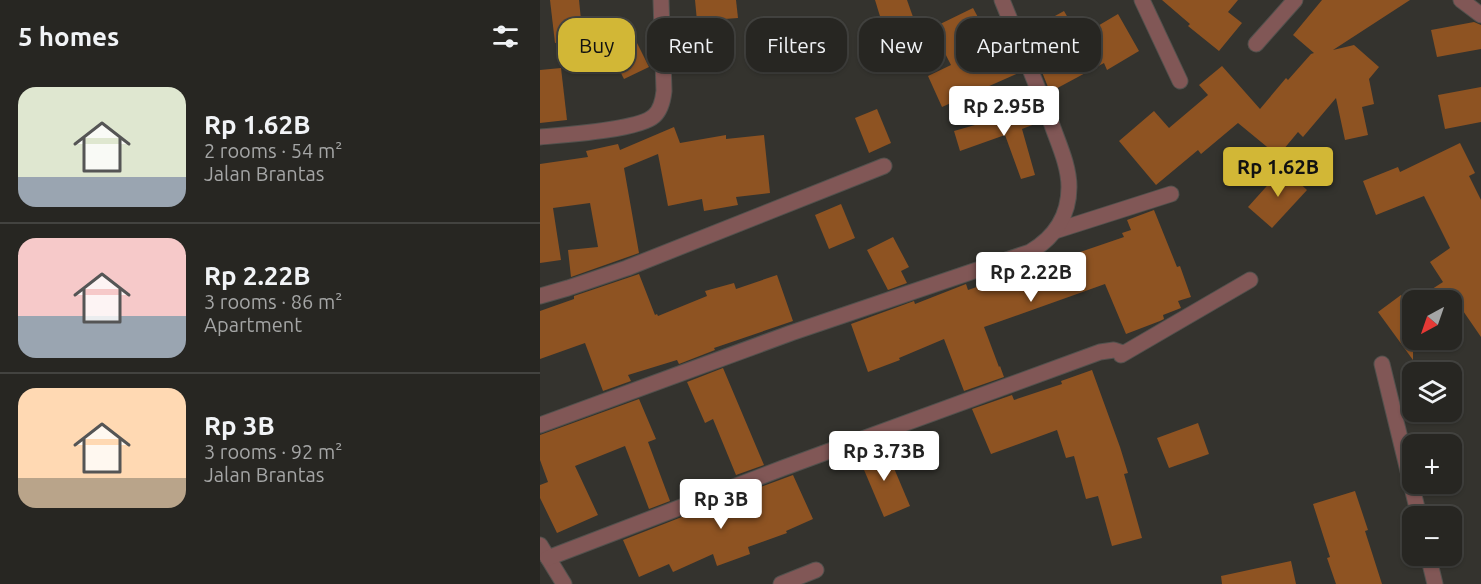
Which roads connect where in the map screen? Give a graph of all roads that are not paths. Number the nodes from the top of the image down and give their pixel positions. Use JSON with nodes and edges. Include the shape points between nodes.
{"nodes":[{"id":1,"x":661,"y":0,"type":"edge"},
{"id":2,"x":1002,"y":0,"type":"edge"},
{"id":3,"x":1143,"y":0,"type":"edge"},
{"id":4,"x":1295,"y":0,"type":"edge"},
{"id":5,"x":1461,"y":0,"type":"edge"},
{"id":6,"x":1481,"y":15,"type":"edge"},
{"id":7,"x":1256,"y":44,"type":"dead end"},
{"id":8,"x":1180,"y":81,"type":"dead end"},
{"id":9,"x":540,"y":137,"type":"edge"},
{"id":10,"x":884,"y":166,"type":"dead end"},
{"id":11,"x":1171,"y":194,"type":"dead end"},
{"id":12,"x":1055,"y":231,"type":"junction"},
{"id":13,"x":1250,"y":280,"type":"dead end"},
{"id":14,"x":540,"y":296,"type":"edge"},
{"id":15,"x":1382,"y":364,"type":"dead end"},
{"id":16,"x":540,"y":425,"type":"edge"},
{"id":17,"x":1417,"y":506,"type":"edge"},
{"id":18,"x":544,"y":552,"type":"edge"},
{"id":19,"x":1431,"y":566,"type":"edge"},
{"id":20,"x":816,"y":570,"type":"dead end"},
{"id":21,"x":564,"y":584,"type":"edge"},
{"id":22,"x":781,"y":584,"type":"edge"},
{"id":23,"x":1435,"y":584,"type":"edge"}],
"edges":[{"from":1,"to":9,"type":"street","via":[[664,91],[663,102],[653,117],[632,125]]},
{"from":2,"to":12,"type":"street","via":[[1062,154],[1069,187],[1065,213]]},
{"from":3,"to":8,"type":"street"},
{"from":4,"to":7,"type":"street"},
{"from":5,"to":6,"type":"street"},
{"from":10,"to":14,"type":"street","via":[[664,254]]},
{"from":11,"to":12,"type":"street"},
{"from":12,"to":16,"type":"street","via":[[1030,252],[791,333]]},
{"from":13,"to":18,"type":"street","via":[[1121,355],[1114,350],[1100,352]]},
{"from":15,"to":17,"type":"street"},
{"from":18,"to":21,"type":"street"},
{"from":19,"to":23,"type":"street"},
{"from":20,"to":22,"type":"street"}]}
